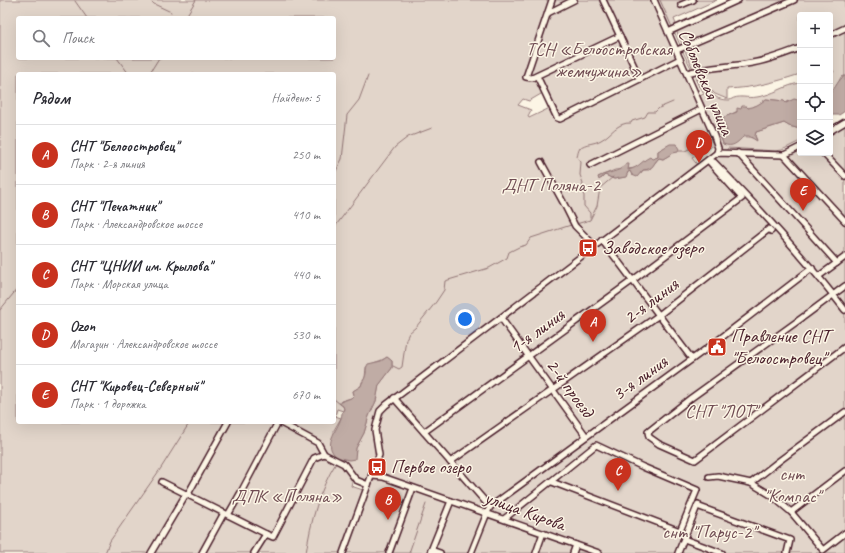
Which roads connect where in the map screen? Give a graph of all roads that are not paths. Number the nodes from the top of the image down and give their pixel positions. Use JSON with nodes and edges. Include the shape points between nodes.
{"nodes":[{"id":1,"x":552,"y":0,"type":"edge"},
{"id":2,"x":574,"y":0,"type":"edge"},
{"id":3,"x":603,"y":0,"type":"edge"},
{"id":4,"x":654,"y":0,"type":"edge"},
{"id":5,"x":693,"y":0,"type":"edge"},
{"id":6,"x":738,"y":0,"type":"edge"},
{"id":7,"x":794,"y":0,"type":"edge"},
{"id":8,"x":681,"y":5,"type":"dead end"},
{"id":9,"x":548,"y":13,"type":"junction"},
{"id":10,"x":845,"y":28,"type":"edge"},
{"id":11,"x":668,"y":32,"type":"junction"},
{"id":12,"x":833,"y":34,"type":"edge"},
{"id":13,"x":620,"y":36,"type":"junction"},
{"id":14,"x":797,"y":49,"type":"edge"},
{"id":15,"x":677,"y":50,"type":"junction"},
{"id":16,"x":680,"y":59,"type":"junction"},
{"id":17,"x":687,"y":73,"type":"junction"},
{"id":18,"x":537,"y":76,"type":"junction"},
{"id":19,"x":640,"y":79,"type":"junction"},
{"id":20,"x":702,"y":109,"type":"junction"},
{"id":21,"x":844,"y":124,"type":"edge"},
{"id":22,"x":833,"y":130,"type":"edge"},
{"id":23,"x":797,"y":148,"type":"edge"},
{"id":24,"x":717,"y":153,"type":"junction"},
{"id":25,"x":738,"y":153,"type":"junction"},
{"id":26,"x":784,"y":155,"type":"junction"},
{"id":27,"x":826,"y":156,"type":"edge"},
{"id":28,"x":708,"y":160,"type":"junction"},
{"id":29,"x":541,"y":162,"type":"dead end"},
{"id":30,"x":590,"y":165,"type":"dead end"},
{"id":31,"x":845,"y":176,"type":"edge"},
{"id":32,"x":845,"y":221,"type":"edge"},
{"id":33,"x":770,"y":230,"type":"dead end"},
{"id":34,"x":602,"y":240,"type":"junction"},
{"id":35,"x":595,"y":246,"type":"junction"},
{"id":36,"x":845,"y":257,"type":"edge"},
{"id":37,"x":836,"y":263,"type":"junction"},
{"id":38,"x":812,"y":268,"type":"junction"},
{"id":39,"x":819,"y":276,"type":"junction"},
{"id":40,"x":633,"y":280,"type":"junction"},
{"id":41,"x":845,"y":286,"type":"edge"},
{"id":42,"x":833,"y":294,"type":"junction"},
{"id":43,"x":845,"y":310,"type":"edge"},
{"id":44,"x":659,"y":315,"type":"junction"},
{"id":45,"x":502,"y":318,"type":"junction"},
{"id":46,"x":845,"y":347,"type":"edge"},
{"id":47,"x":528,"y":356,"type":"junction"},
{"id":48,"x":692,"y":359,"type":"junction"},
{"id":49,"x":552,"y":391,"type":"junction"},
{"id":50,"x":394,"y":398,"type":"junction"},
{"id":51,"x":845,"y":412,"type":"edge"},
{"id":52,"x":227,"y":424,"type":"edge"},
{"id":53,"x":277,"y":424,"type":"edge"},
{"id":54,"x":282,"y":424,"type":"edge"},
{"id":55,"x":424,"y":432,"type":"junction"},
{"id":56,"x":586,"y":436,"type":"junction"},
{"id":57,"x":324,"y":454,"type":"junction"},
{"id":58,"x":450,"y":462,"type":"junction"},
{"id":59,"x":845,"y":470,"type":"edge"},
{"id":60,"x":372,"y":476,"type":"junction"},
{"id":61,"x":709,"y":477,"type":"dead end"},
{"id":62,"x":162,"y":482,"type":"dead end"},
{"id":63,"x":552,"y":482,"type":"junction"},
{"id":64,"x":751,"y":483,"type":"junction"},
{"id":65,"x":368,"y":485,"type":"junction"},
{"id":66,"x":413,"y":488,"type":"junction"},
{"id":67,"x":187,"y":494,"type":"junction"},
{"id":68,"x":451,"y":501,"type":"junction"},
{"id":69,"x":490,"y":507,"type":"junction"},
{"id":70,"x":791,"y":512,"type":"junction"},
{"id":71,"x":487,"y":513,"type":"junction"},
{"id":72,"x":226,"y":514,"type":"junction"},
{"id":73,"x":504,"y":519,"type":"junction"},
{"id":74,"x":543,"y":533,"type":"junction"},
{"id":75,"x":845,"y":533,"type":"edge"},
{"id":76,"x":266,"y":534,"type":"junction"},
{"id":77,"x":684,"y":538,"type":"junction"},
{"id":78,"x":576,"y":545,"type":"junction"},
{"id":79,"x":431,"y":551,"type":"edge"},
{"id":80,"x":151,"y":553,"type":"edge"},
{"id":81,"x":202,"y":553,"type":"edge"},
{"id":82,"x":254,"y":553,"type":"edge"},
{"id":83,"x":343,"y":553,"type":"edge"},
{"id":84,"x":389,"y":553,"type":"edge"},
{"id":85,"x":440,"y":553,"type":"edge"},
{"id":86,"x":471,"y":553,"type":"edge"},
{"id":87,"x":536,"y":553,"type":"edge"},
{"id":88,"x":573,"y":553,"type":"edge"},
{"id":89,"x":599,"y":553,"type":"edge"},
{"id":90,"x":678,"y":553,"type":"edge"},
{"id":91,"x":722,"y":553,"type":"edge"},
{"id":92,"x":787,"y":553,"type":"edge"}],
"edges":[{"from":1,"to":9,"type":"street"},
{"from":2,"to":9,"type":"street"},
{"from":3,"to":13,"type":"street"},
{"from":4,"to":11,"type":"street","name":"Соболевская улица"},
{"from":5,"to":8,"type":"street"},
{"from":6,"to":11,"type":"street"},
{"from":7,"to":15,"type":"street"},
{"from":9,"to":18,"type":"street","via":[[526,77]]},
{"from":10,"to":12,"type":"street"},
{"from":11,"to":15,"type":"street","name":"Соболевская улица"},
{"from":13,"to":18,"type":"street"},
{"from":13,"to":19,"type":"street"},
{"from":14,"to":17,"type":"street","via":[[758,62],[699,69]]},
{"from":15,"to":16,"type":"street","name":"Соболевская улица"},
{"from":16,"to":17,"type":"street","name":"Соболевская улица"},
{"from":16,"to":19,"type":"street"},
{"from":17,"to":20,"type":"street","name":"Соболевская улица"},
{"from":18,"to":19,"type":"street","via":[[557,118],[560,119]]},
{"from":20,"to":24,"type":"street","name":"Соболевская улица","via":[[716,142]]},
{"from":20,"to":30,"type":"street"},
{"from":21,"to":22,"type":"street"},
{"from":23,"to":26,"type":"street"},
{"from":24,"to":25,"type":"street"},
{"from":24,"to":28,"type":"street"},
{"from":25,"to":26,"type":"street"},
{"from":25,"to":37,"type":"street"},
{"from":26,"to":32,"type":"street"},
{"from":27,"to":31,"type":"street"},
{"from":28,"to":34,"type":"street"},
{"from":28,"to":38,"type":"street","via":[[717,165]]},
{"from":28,"to":40,"type":"street","name":"1-я линия","via":[[742,198]]},
{"from":29,"to":35,"type":"street","via":[[574,225]]},
{"from":33,"to":44,"type":"street","name":"2-я линия"},
{"from":34,"to":35,"type":"street"},
{"from":34,"to":40,"type":"street"},
{"from":35,"to":45,"type":"street"},
{"from":36,"to":37,"type":"street"},
{"from":37,"to":39,"type":"street"},
{"from":38,"to":39,"type":"street"},
{"from":38,"to":48,"type":"street","name":"3-я линия"},
{"from":39,"to":42,"type":"street"},
{"from":40,"to":44,"type":"street"},
{"from":40,"to":47,"type":"street","name":"1-я линия"},
{"from":41,"to":42,"type":"street"},
{"from":42,"to":43,"type":"street"},
{"from":42,"to":46,"type":"street","via":[[691,398],[648,432],[649,437],[695,460]]},
{"from":44,"to":48,"type":"street"},
{"from":44,"to":49,"type":"street","name":"2-я линия"},
{"from":45,"to":47,"type":"street","name":"2-й проезд"},
{"from":45,"to":50,"type":"street"},
{"from":47,"to":49,"type":"street","name":"2-й проезд"},
{"from":47,"to":55,"type":"street","name":"1-я линия"},
{"from":48,"to":56,"type":"street","name":"3-я линия"},
{"from":49,"to":56,"type":"street","name":"2-й проезд"},
{"from":49,"to":58,"type":"street","name":"2-я линия"},
{"from":50,"to":55,"type":"street"},
{"from":50,"to":60,"type":"street","via":[[380,411],[377,419],[374,430],[378,455]]},
{"from":51,"to":64,"type":"street"},
{"from":52,"to":67,"type":"street"},
{"from":53,"to":72,"type":"street","via":[[252,473]]},
{"from":54,"to":57,"type":"street","via":[[318,443]]},
{"from":55,"to":58,"type":"street"},
{"from":56,"to":69,"type":"street","name":"3-я линия"},
{"from":57,"to":65,"type":"street","via":[[344,464],[356,480]]},
{"from":57,"to":76,"type":"street","via":[[314,458],[273,537]]},
{"from":58,"to":69,"type":"street"},
{"from":59,"to":70,"type":"street"},
{"from":60,"to":65,"type":"street"},
{"from":60,"to":66,"type":"street","name":"улица Кирова","via":[[383,477]]},
{"from":61,"to":64,"type":"street","via":[[718,476]]},
{"from":62,"to":67,"type":"street"},
{"from":63,"to":63,"type":"street","via":[[680,531],[697,490],[596,445]]},
{"from":63,"to":73,"type":"street"},
{"from":64,"to":70,"type":"street","via":[[772,495]]},
{"from":65,"to":83,"type":"street"},
{"from":66,"to":68,"type":"street","name":"улица Кирова"},
{"from":66,"to":84,"type":"street"},
{"from":67,"to":72,"type":"street"},
{"from":67,"to":80,"type":"street"},
{"from":68,"to":71,"type":"street","name":"улица Кирова"},
{"from":68,"to":79,"type":"street"},
{"from":69,"to":71,"type":"street","name":"3-я линия"},
{"from":70,"to":75,"type":"street","via":[[823,550]]},
{"from":71,"to":73,"type":"street","name":"улица Кирова"},
{"from":71,"to":86,"type":"street","name":"3-я линия"},
{"from":72,"to":76,"type":"street"},
{"from":72,"to":81,"type":"street"},
{"from":73,"to":74,"type":"street","name":"улица Кирова"},
{"from":74,"to":78,"type":"street","name":"улица Кирова"},
{"from":74,"to":87,"type":"street"},
{"from":76,"to":82,"type":"street"},
{"from":77,"to":90,"type":"street"},
{"from":77,"to":91,"type":"street"},
{"from":77,"to":92,"type":"street","via":[[698,505],[790,540]]},
{"from":78,"to":88,"type":"street"},
{"from":78,"to":89,"type":"street","name":"улица Кирова"},
{"from":79,"to":85,"type":"street"}]}
